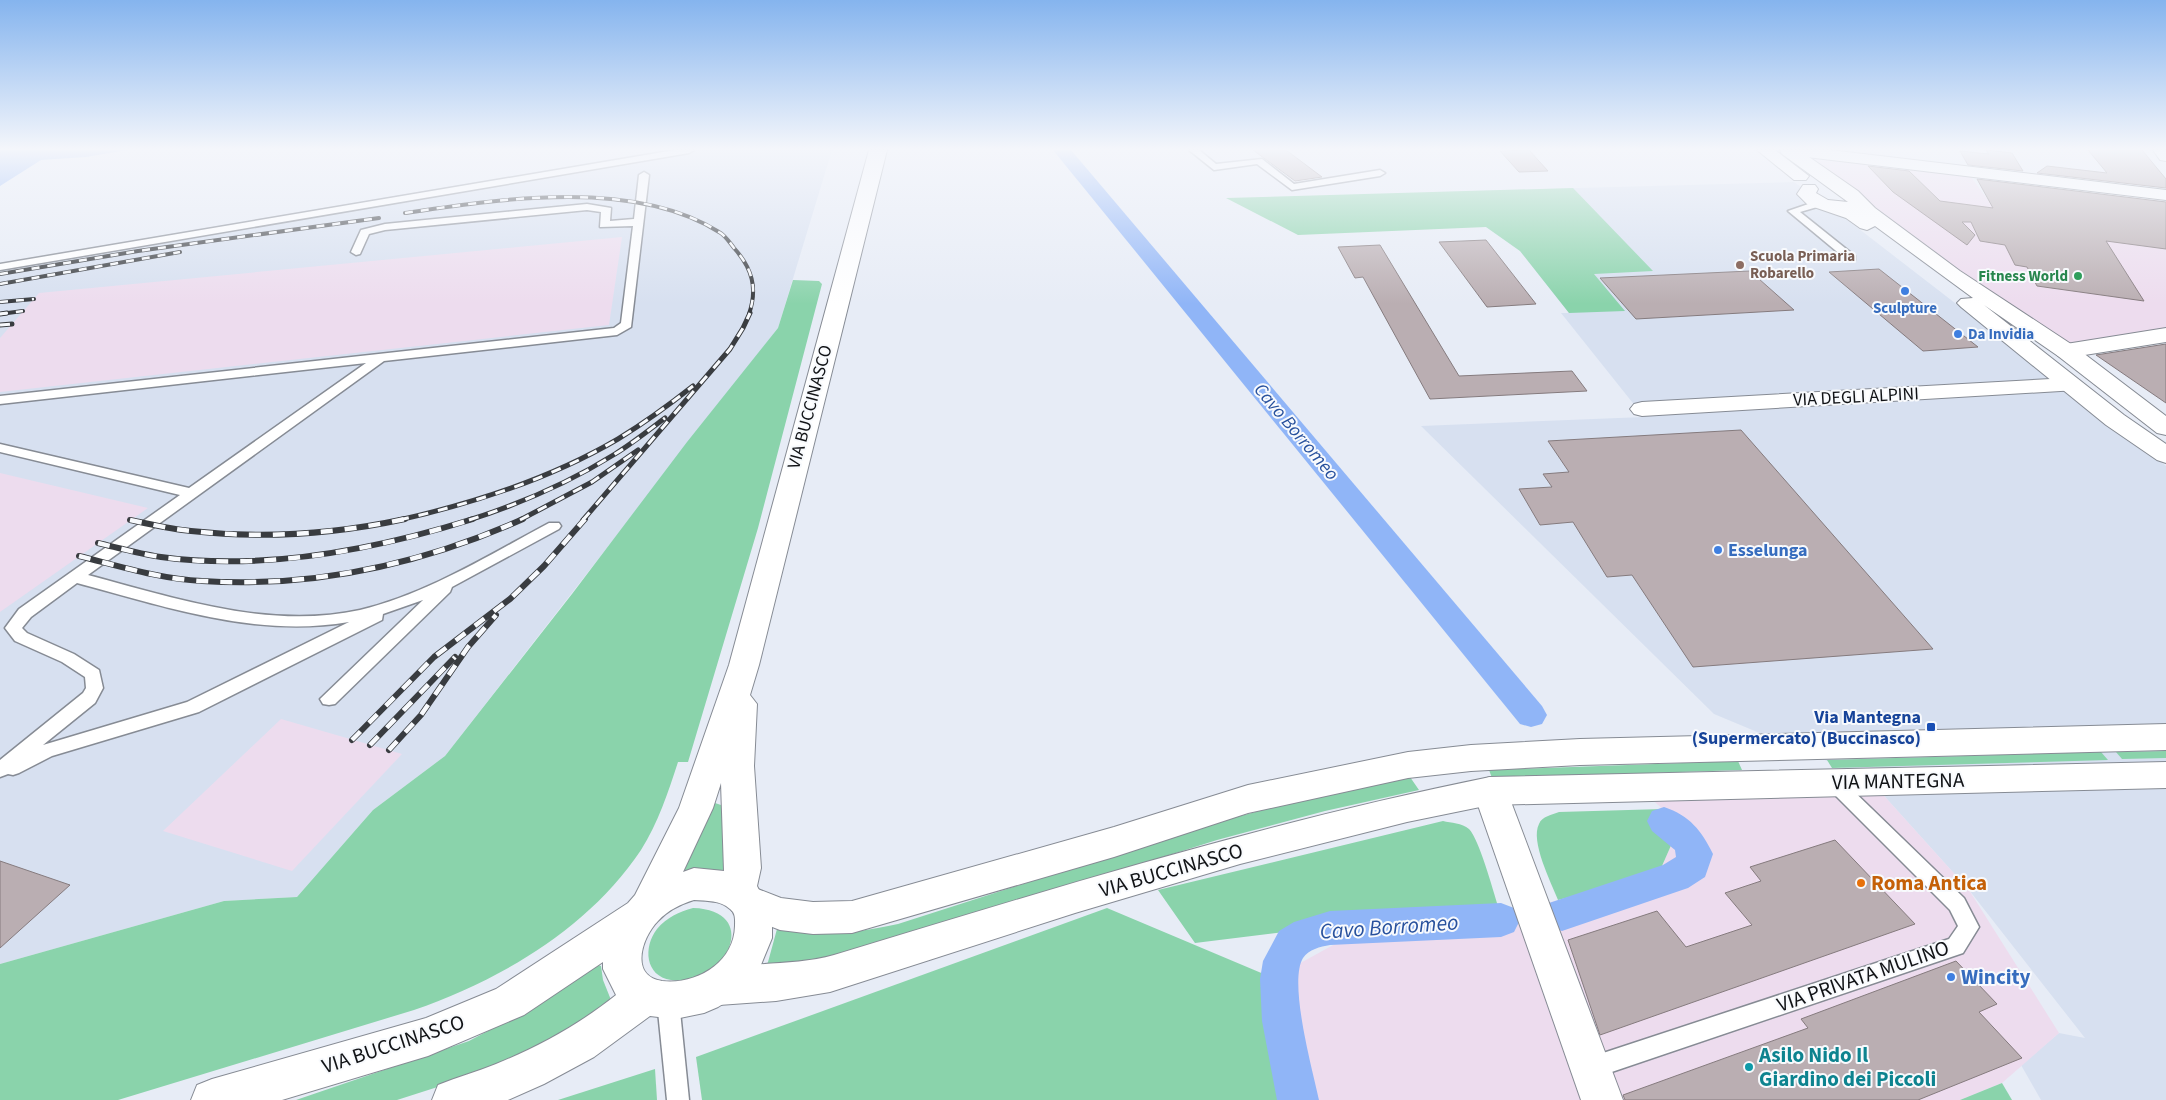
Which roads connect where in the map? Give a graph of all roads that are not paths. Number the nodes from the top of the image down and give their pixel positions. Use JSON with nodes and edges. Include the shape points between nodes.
{"nodes":[{"id":1,"x":387,"y":201,"type":"edge"},
{"id":2,"x":641,"y":201,"type":"edge"},
{"id":3,"x":865,"y":201,"type":"edge"},
{"id":4,"x":1818,"y":201,"type":"edge"},
{"id":5,"x":1852,"y":201,"type":"edge"},
{"id":6,"x":1858,"y":201,"type":"edge"},
{"id":7,"x":1824,"y":204,"type":"junction"},
{"id":8,"x":638,"y":222,"type":"junction"},
{"id":9,"x":356,"y":252,"type":"dead end"},
{"id":10,"x":1851,"y":258,"type":"dead end"},
{"id":11,"x":0,"y":267,"type":"edge"},
{"id":12,"x":2166,"y":335,"type":"edge"},
{"id":13,"x":2066,"y":351,"type":"junction"},
{"id":14,"x":380,"y":358,"type":"junction"},
{"id":15,"x":2069,"y":385,"type":"junction"},
{"id":16,"x":0,"y":400,"type":"edge"},
{"id":17,"x":1642,"y":409,"type":"dead end"},
{"id":18,"x":2164,"y":425,"type":"edge"},
{"id":19,"x":0,"y":448,"type":"edge"},
{"id":20,"x":2166,"y":455,"type":"edge"},
{"id":21,"x":190,"y":493,"type":"junction"},
{"id":22,"x":554,"y":526,"type":"dead end"},
{"id":23,"x":74,"y":577,"type":"junction"},
{"id":24,"x":451,"y":582,"type":"junction"},
{"id":25,"x":411,"y":598,"type":"junction"},
{"id":26,"x":744,"y":665,"type":"junction"},
{"id":27,"x":329,"y":698,"type":"dead end"},
{"id":28,"x":2166,"y":737,"type":"edge"},
{"id":29,"x":0,"y":770,"type":"edge"},
{"id":30,"x":2166,"y":775,"type":"edge"},
{"id":31,"x":0,"y":776,"type":"edge"},
{"id":32,"x":1834,"y":783,"type":"junction"},
{"id":33,"x":1630,"y":787,"type":"joint"},
{"id":34,"x":1490,"y":791,"type":"junction"},
{"id":35,"x":741,"y":896,"type":"junction"},
{"id":36,"x":644,"y":910,"type":"junction"},
{"id":37,"x":719,"y":986,"type":"junction"},
{"id":38,"x":657,"y":998,"type":"junction"},
{"id":39,"x":1596,"y":1084,"type":"edge"},
{"id":40,"x":212,"y":1100,"type":"edge"},
{"id":41,"x":453,"y":1100,"type":"edge"},
{"id":42,"x":678,"y":1100,"type":"edge"}],
"edges":[{"from":1,"to":11,"type":"lane"},
{"from":2,"to":8,"type":"lane"},
{"from":3,"to":26,"type":"street","name":"VIA BUCCINASCO"},
{"from":4,"to":7,"type":"street"},
{"from":5,"to":7,"type":"street","via":[[1851,206]]},
{"from":6,"to":13,"type":"street","via":[[1953,275]]},
{"from":7,"to":10,"type":"lane","via":[[1793,211]]},
{"from":7,"to":15,"type":"street","via":[[1858,218]]},
{"from":8,"to":9,"type":"lane","via":[[604,225],[607,210],[587,208],[385,227],[365,232]]},
{"from":8,"to":14,"type":"lane","via":[[627,325],[623,328]]},
{"from":12,"to":13,"type":"street"},
{"from":13,"to":18,"type":"street"},
{"from":14,"to":16,"type":"lane"},
{"from":14,"to":21,"type":"lane"},
{"from":15,"to":17,"type":"street","name":"VIA DEGLI ALPINI"},
{"from":15,"to":20,"type":"street"},
{"from":19,"to":21,"type":"lane"},
{"from":21,"to":23,"type":"lane"},
{"from":22,"to":24,"type":"lane"},
{"from":23,"to":25,"type":"lane","via":[[230,616],[264,620],[333,620]]},
{"from":23,"to":29,"type":"lane","via":[[25,613],[13,628],[21,637],[68,658],[93,674],[95,688],[90,698]]},
{"from":24,"to":25,"type":"lane"},
{"from":24,"to":27,"type":"lane"},
{"from":25,"to":31,"type":"lane","via":[[193,707],[46,750]]},
{"from":26,"to":35,"type":"street","name":"VIA BUCCINASCO","via":[[737,766],[743,868]]},
{"from":26,"to":36,"type":"street","name":"VIA BUCCINASCO","via":[[696,808]]},
{"from":28,"to":35,"type":"street","name":"VIA BUCCINASCO","via":[[1580,752],[1408,765],[1248,799],[1114,842],[852,917],[813,918],[780,914]]},
{"from":30,"to":32,"type":"street","name":"VIA MANTEGNA"},
{"from":32,"to":33,"type":"street","name":"VIA MANTEGNA"},
{"from":32,"to":39,"type":"lane","name":"VIA PRIVATA MULINO","via":[[1957,904],[1969,927],[1956,946]]},
{"from":33,"to":34,"type":"street","name":"VIA BUCCINASCO"},
{"from":34,"to":37,"type":"street","name":"VIA BUCCINASCO","via":[[1433,802],[1210,858],[830,974],[776,983]]},
{"from":34,"to":39,"type":"street","name":"VIA PRIVATA MULINO"},
{"from":35,"to":36,"type":"street","name":"VIA BUCCINASCO","via":[[717,885],[694,884],[670,891]]},
{"from":35,"to":37,"type":"street","name":"VIA BUCCINASCO","via":[[754,919],[756,933],[752,948],[739,969]]},
{"from":36,"to":38,"type":"street","name":"VIA BUCCINASCO","via":[[626,934],[621,956],[629,982]]},
{"from":36,"to":40,"type":"street","name":"VIA BUCCINASCO","via":[[510,1002],[428,1036]]},
{"from":37,"to":38,"type":"street","name":"VIA BUCCINASCO","via":[[694,998]]},
{"from":38,"to":41,"type":"street","via":[[549,1059]]},
{"from":38,"to":42,"type":"lane"}]}
